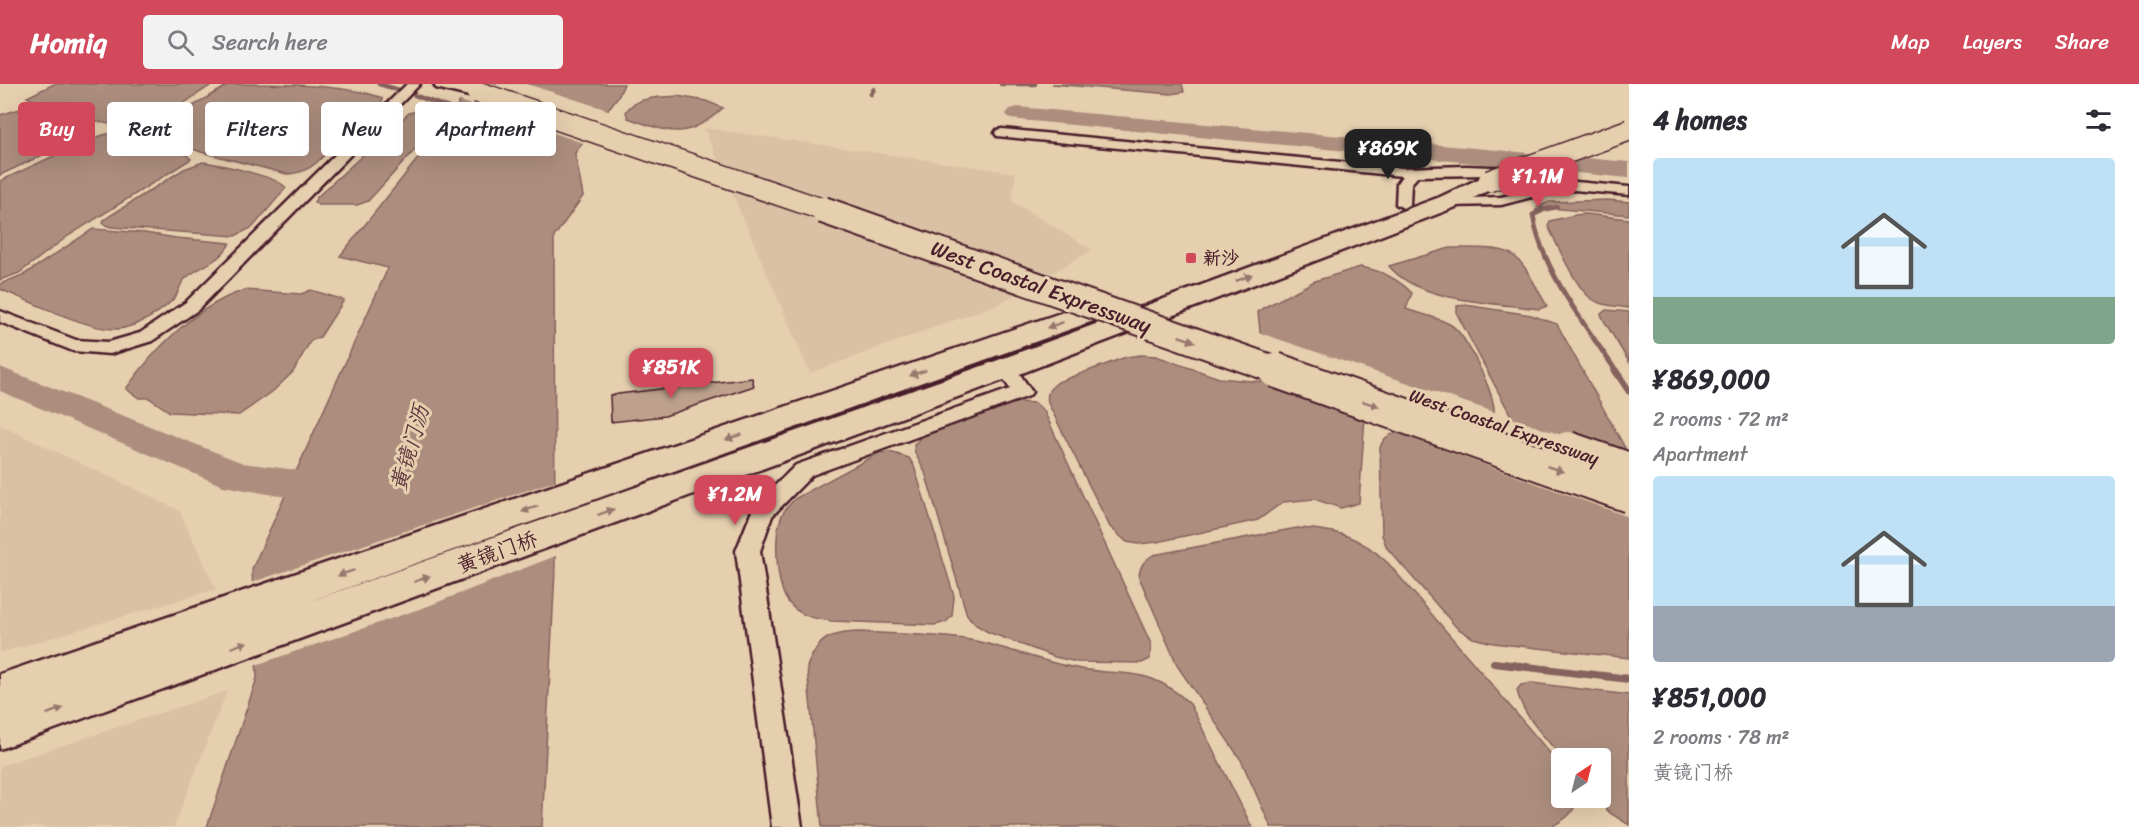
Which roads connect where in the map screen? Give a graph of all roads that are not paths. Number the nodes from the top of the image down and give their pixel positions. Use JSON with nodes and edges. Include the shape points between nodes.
{"nodes":[{"id":1,"x":414,"y":84,"type":"edge"},
{"id":2,"x":443,"y":84,"type":"edge"},
{"id":3,"x":452,"y":84,"type":"edge"},
{"id":4,"x":485,"y":88,"type":"edge"},
{"id":5,"x":1629,"y":130,"type":"edge"},
{"id":6,"x":1002,"y":133,"type":"dead end"},
{"id":7,"x":1414,"y":172,"type":"junction"},
{"id":8,"x":1489,"y":181,"type":"junction"},
{"id":9,"x":1574,"y":186,"type":"junction"},
{"id":10,"x":1629,"y":191,"type":"edge"},
{"id":11,"x":1448,"y":202,"type":"junction"},
{"id":12,"x":1403,"y":204,"type":"junction"},
{"id":13,"x":0,"y":316,"type":"edge"},
{"id":14,"x":991,"y":365,"type":"junction"},
{"id":15,"x":1629,"y":470,"type":"edge"},
{"id":16,"x":1629,"y":495,"type":"edge"},
{"id":17,"x":0,"y":693,"type":"edge"},
{"id":18,"x":0,"y":729,"type":"edge"},
{"id":19,"x":787,"y":827,"type":"edge"}],
"edges":[{"from":1,"to":13,"type":"street","via":[[192,306],[146,337],[110,348],[72,345]]},
{"from":2,"to":4,"type":"main road"},
{"from":3,"to":4,"type":"main road","name":"West Coastal Expressway"},
{"from":4,"to":15,"type":"main road","name":"West Coastal Expressway","bridge":true,"via":[[750,167]]},
{"from":4,"to":16,"type":"main road","name":"West Coastal Expressway","one_way":true,"bridge":true},
{"from":5,"to":8,"type":"main road","bridge":true},
{"from":6,"to":7,"type":"street"},
{"from":7,"to":9,"type":"street","via":[[1538,176]]},
{"from":7,"to":12,"type":"street","via":[[1404,183]]},
{"from":8,"to":11,"type":"main road"},
{"from":8,"to":12,"type":"main road"},
{"from":9,"to":10,"type":"street"},
{"from":9,"to":11,"type":"street","via":[[1501,201]]},
{"from":14,"to":11,"type":"main road","one_way":true},
{"from":12,"to":14,"type":"main road","one_way":true},
{"from":14,"to":17,"type":"main road","name":"黄镜门桥","one_way":true},
{"from":18,"to":14,"type":"main road","name":"黄镜门桥","one_way":true},
{"from":14,"to":19,"type":"street","via":[[1022,392],[804,470],[762,512],[748,551]]}]}
